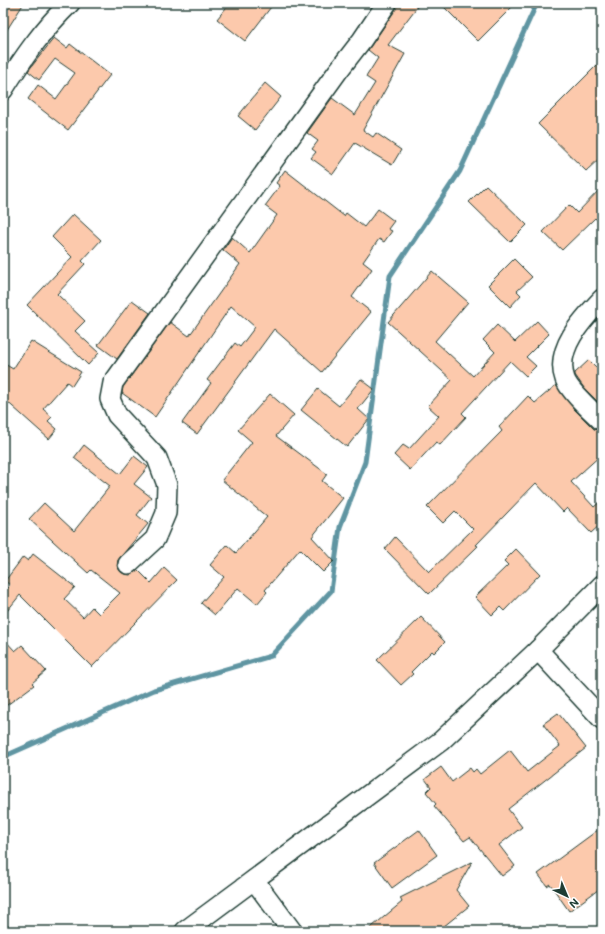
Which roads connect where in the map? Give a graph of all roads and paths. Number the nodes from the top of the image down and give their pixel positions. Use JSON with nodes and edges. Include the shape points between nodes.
{"nodes":[{"id":1,"x":70,"y":3,"type":"edge"},
{"id":2,"x":387,"y":3,"type":"edge"},
{"id":3,"x":3,"y":90,"type":"edge"},
{"id":4,"x":602,"y":299,"type":"edge"},
{"id":5,"x":602,"y":421,"type":"edge"},
{"id":6,"x":128,"y":564,"type":"dead end"},
{"id":7,"x":602,"y":585,"type":"edge"},
{"id":8,"x":538,"y":650,"type":"junction"},
{"id":9,"x":602,"y":719,"type":"edge"},
{"id":10,"x":254,"y":880,"type":"junction"},
{"id":11,"x":185,"y":931,"type":"edge"},
{"id":12,"x":292,"y":931,"type":"edge"}],
"edges":[{"from":1,"to":3,"type":"street","via":[[49,23]]},
{"from":2,"to":6,"type":"street","via":[[113,383],[110,399],[117,415],[157,458],[167,485],[166,513],[155,539]]},
{"from":4,"to":5,"type":"street","via":[[585,318],[567,346],[562,364],[565,380]]},
{"from":7,"to":8,"type":"street"},
{"from":8,"to":9,"type":"street"},
{"from":8,"to":10,"type":"street","via":[[441,741]]},
{"from":10,"to":11,"type":"street"},
{"from":10,"to":12,"type":"street"}]}
